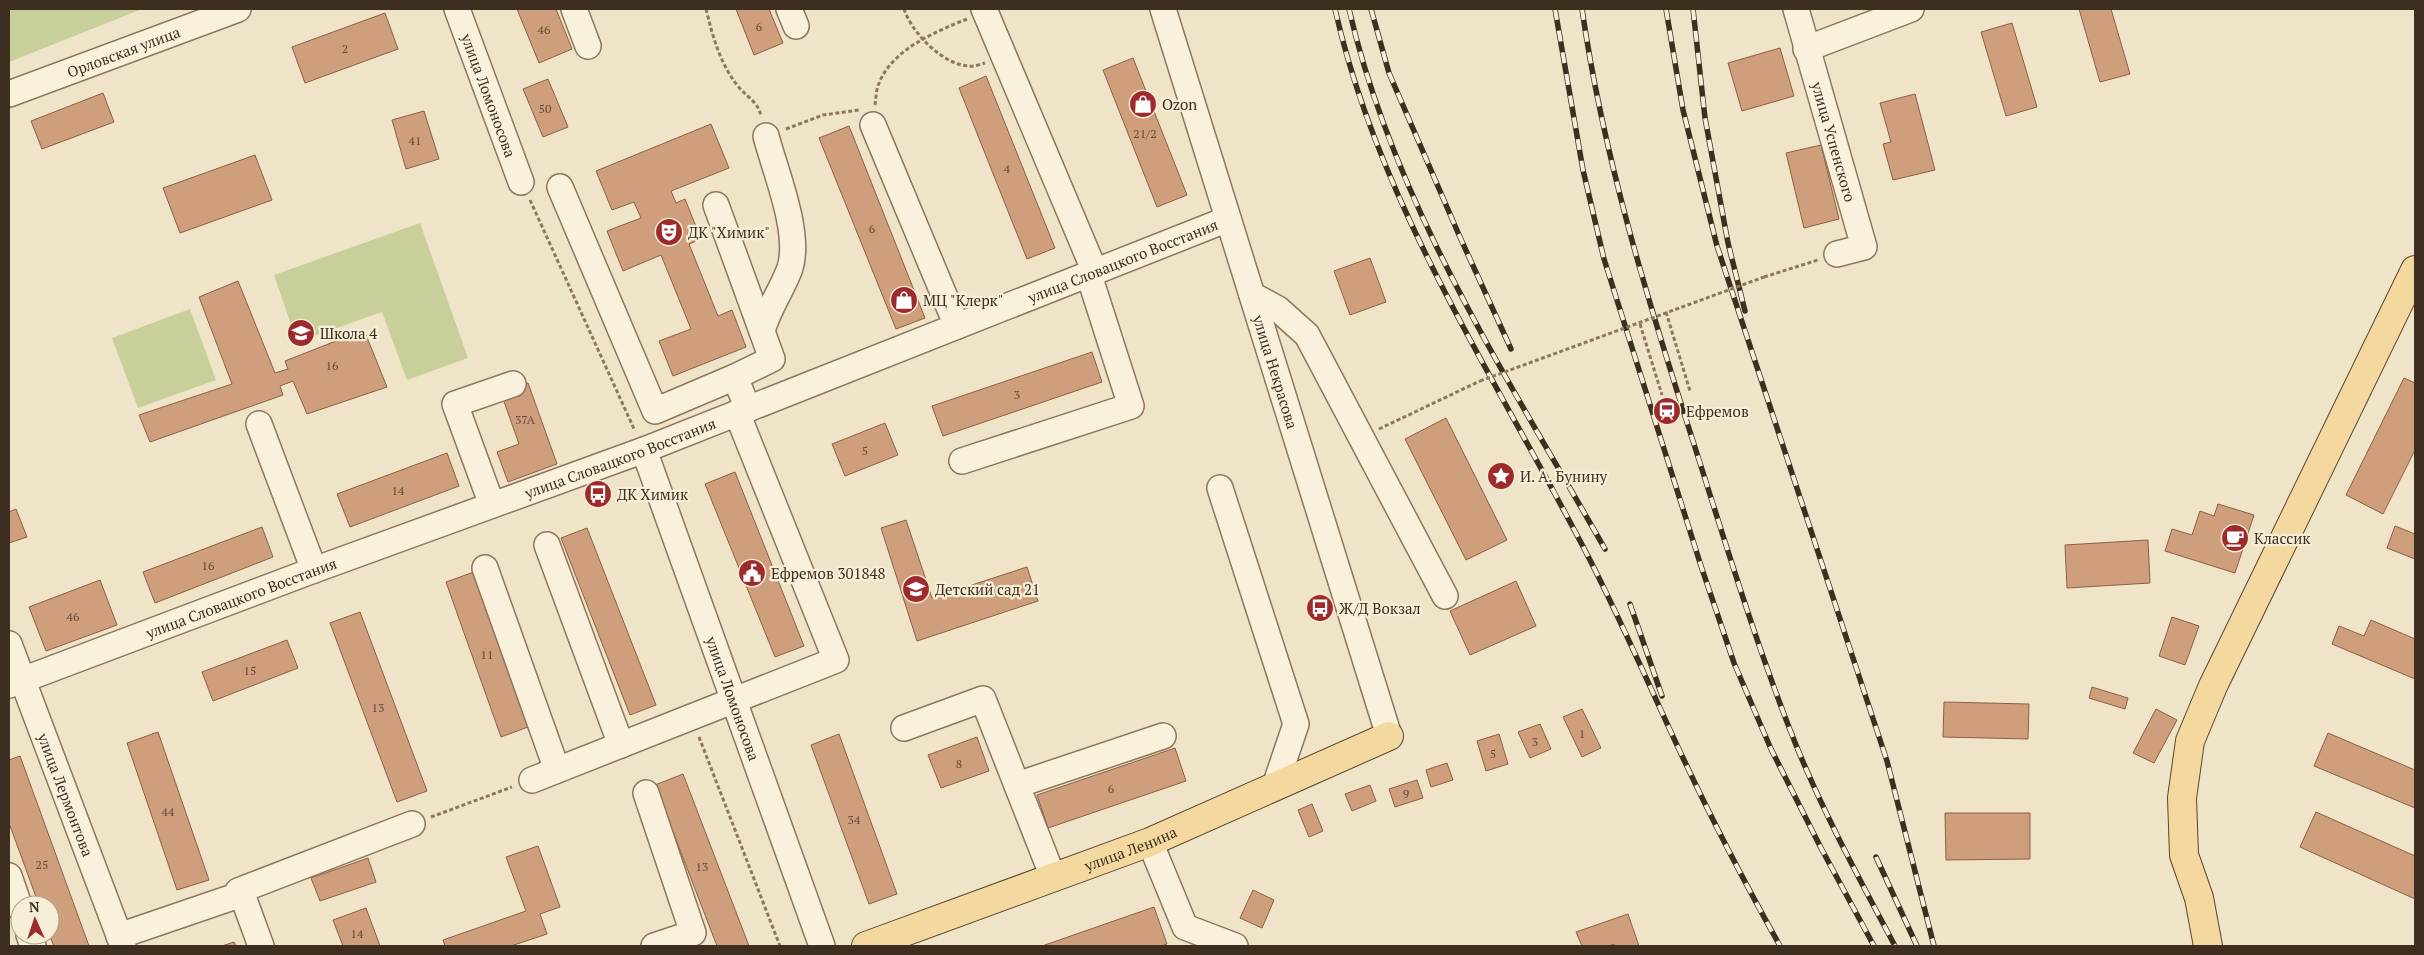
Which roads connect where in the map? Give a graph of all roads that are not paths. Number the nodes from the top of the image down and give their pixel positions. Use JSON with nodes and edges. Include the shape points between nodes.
{"nodes":[{"id":1,"x":238,"y":9,"type":"edge"},
{"id":2,"x":457,"y":9,"type":"edge"},
{"id":3,"x":574,"y":9,"type":"edge"},
{"id":4,"x":1163,"y":9,"type":"edge"},
{"id":5,"x":1796,"y":9,"type":"edge"},
{"id":6,"x":1910,"y":9,"type":"edge"},
{"id":7,"x":985,"y":12,"type":"edge"},
{"id":8,"x":588,"y":46,"type":"dead end"},
{"id":9,"x":1806,"y":49,"type":"junction"},
{"id":10,"x":9,"y":94,"type":"edge"},
{"id":11,"x":873,"y":124,"type":"dead end"},
{"id":12,"x":766,"y":136,"type":"road end"},
{"id":13,"x":521,"y":182,"type":"road end"},
{"id":14,"x":560,"y":187,"type":"dead end"},
{"id":15,"x":716,"y":205,"type":"dead end"},
{"id":16,"x":1228,"y":219,"type":"junction"},
{"id":17,"x":1837,"y":254,"type":"road end"},
{"id":18,"x":2415,"y":270,"type":"edge"},
{"id":19,"x":1092,"y":273,"type":"junction"},
{"id":20,"x":1252,"y":295,"type":"junction"},
{"id":21,"x":957,"y":326,"type":"junction"},
{"id":22,"x":762,"y":331,"type":"junction"},
{"id":23,"x":735,"y":377,"type":"junction"},
{"id":24,"x":512,"y":384,"type":"dead end"},
{"id":25,"x":743,"y":411,"type":"junction"},
{"id":26,"x":259,"y":424,"type":"dead end"},
{"id":27,"x":644,"y":450,"type":"junction"},
{"id":28,"x":962,"y":461,"type":"dead end"},
{"id":29,"x":1220,"y":488,"type":"dead end"},
{"id":30,"x":492,"y":506,"type":"junction"},
{"id":31,"x":547,"y":545,"type":"dead end"},
{"id":32,"x":486,"y":568,"type":"dead end"},
{"id":33,"x":314,"y":570,"type":"junction"},
{"id":34,"x":1444,"y":596,"type":"dead end"},
{"id":35,"x":9,"y":644,"type":"edge"},
{"id":36,"x":15,"y":682,"type":"edge"},
{"id":37,"x":734,"y":701,"type":"junction"},
{"id":38,"x":904,"y":728,"type":"dead end"},
{"id":39,"x":1162,"y":736,"type":"dead end"},
{"id":40,"x":1390,"y":736,"type":"joint"},
{"id":41,"x":621,"y":745,"type":"junction"},
{"id":42,"x":557,"y":770,"type":"junction"},
{"id":43,"x":532,"y":780,"type":"road end"},
{"id":44,"x":1018,"y":785,"type":"junction"},
{"id":45,"x":1275,"y":786,"type":"junction"},
{"id":46,"x":646,"y":793,"type":"dead end"},
{"id":47,"x":412,"y":824,"type":"road end"},
{"id":48,"x":1150,"y":842,"type":"junction"},
{"id":49,"x":9,"y":876,"type":"edge"},
{"id":50,"x":1053,"y":877,"type":"junction"},
{"id":51,"x":242,"y":894,"type":"junction"},
{"id":52,"x":16,"y":895,"type":"edge"},
{"id":53,"x":1186,"y":937,"type":"edge"},
{"id":54,"x":120,"y":941,"type":"edge"},
{"id":55,"x":261,"y":946,"type":"edge"},
{"id":56,"x":654,"y":946,"type":"edge"},
{"id":57,"x":822,"y":946,"type":"edge"},
{"id":58,"x":866,"y":946,"type":"edge"},
{"id":59,"x":1235,"y":946,"type":"edge"},
{"id":60,"x":2208,"y":946,"type":"edge"}],
"edges":[{"from":1,"to":10,"type":"street","name":"Орловская улица"},
{"from":2,"to":13,"type":"street","name":"улица Ломоносова"},
{"from":3,"to":8,"type":"street"},
{"from":4,"to":16,"type":"street","name":"улица Некрасова"},
{"from":5,"to":9,"type":"street","name":"улица Успенского"},
{"from":6,"to":9,"type":"street"},
{"from":7,"to":19,"type":"street"},
{"from":9,"to":17,"type":"street","name":"улица Успенского","via":[[1864,247]]},
{"from":11,"to":21,"type":"street"},
{"from":12,"to":22,"type":"street","via":[[786,202],[791,241],[790,266]]},
{"from":14,"to":23,"type":"street","via":[[655,411]]},
{"from":15,"to":22,"type":"street"},
{"from":16,"to":19,"type":"street","name":"улица Словацкого Восстания"},
{"from":16,"to":20,"type":"street","name":"улица Некрасова"},
{"from":18,"to":60,"type":"main road","via":[[2190,741],[2182,798],[2184,855],[2200,898]]},
{"from":19,"to":21,"type":"street","name":"улица Словацкого Восстания"},
{"from":19,"to":28,"type":"street","via":[[1131,406]]},
{"from":20,"to":34,"type":"street","via":[[1278,309],[1307,335]]},
{"from":20,"to":40,"type":"street","name":"улица Некрасова"},
{"from":21,"to":25,"type":"street","name":"улица Словацкого Восстания"},
{"from":22,"to":23,"type":"street","via":[[772,359]]},
{"from":23,"to":25,"type":"street"},
{"from":24,"to":30,"type":"street","via":[[455,404]]},
{"from":25,"to":27,"type":"street","name":"улица Словацкого Восстания"},
{"from":25,"to":37,"type":"street","via":[[836,660]]},
{"from":26,"to":33,"type":"street"},
{"from":27,"to":30,"type":"street","name":"улица Словацкого Восстания"},
{"from":27,"to":37,"type":"street","name":"улица Ломоносова"},
{"from":29,"to":45,"type":"street","via":[[1296,724]]},
{"from":30,"to":33,"type":"street","name":"улица Словацкого Восстания"},
{"from":31,"to":41,"type":"street"},
{"from":32,"to":42,"type":"street"},
{"from":33,"to":36,"type":"street","name":"улица Словацкого Восстания"},
{"from":35,"to":36,"type":"street","name":"улица Лермонтова"},
{"from":36,"to":54,"type":"street","name":"улица Лермонтова"},
{"from":37,"to":41,"type":"street"},
{"from":37,"to":57,"type":"street","name":"улица Ломоносова"},
{"from":38,"to":44,"type":"street","via":[[983,699]]},
{"from":39,"to":44,"type":"street"},
{"from":40,"to":45,"type":"main road","name":"улица Ленина"},
{"from":41,"to":42,"type":"street"},
{"from":42,"to":43,"type":"street"},
{"from":44,"to":50,"type":"street"},
{"from":45,"to":48,"type":"main road","name":"улица Ленина"},
{"from":46,"to":56,"type":"street","via":[[693,934]]},
{"from":47,"to":51,"type":"street","via":[[238,891]]},
{"from":48,"to":50,"type":"main road","name":"улица Ленина"},
{"from":48,"to":53,"type":"street"},
{"from":49,"to":52,"type":"street"},
{"from":50,"to":58,"type":"main road","name":"улица Ленина"},
{"from":51,"to":54,"type":"street"},
{"from":51,"to":55,"type":"street"},
{"from":53,"to":59,"type":"street"}]}
